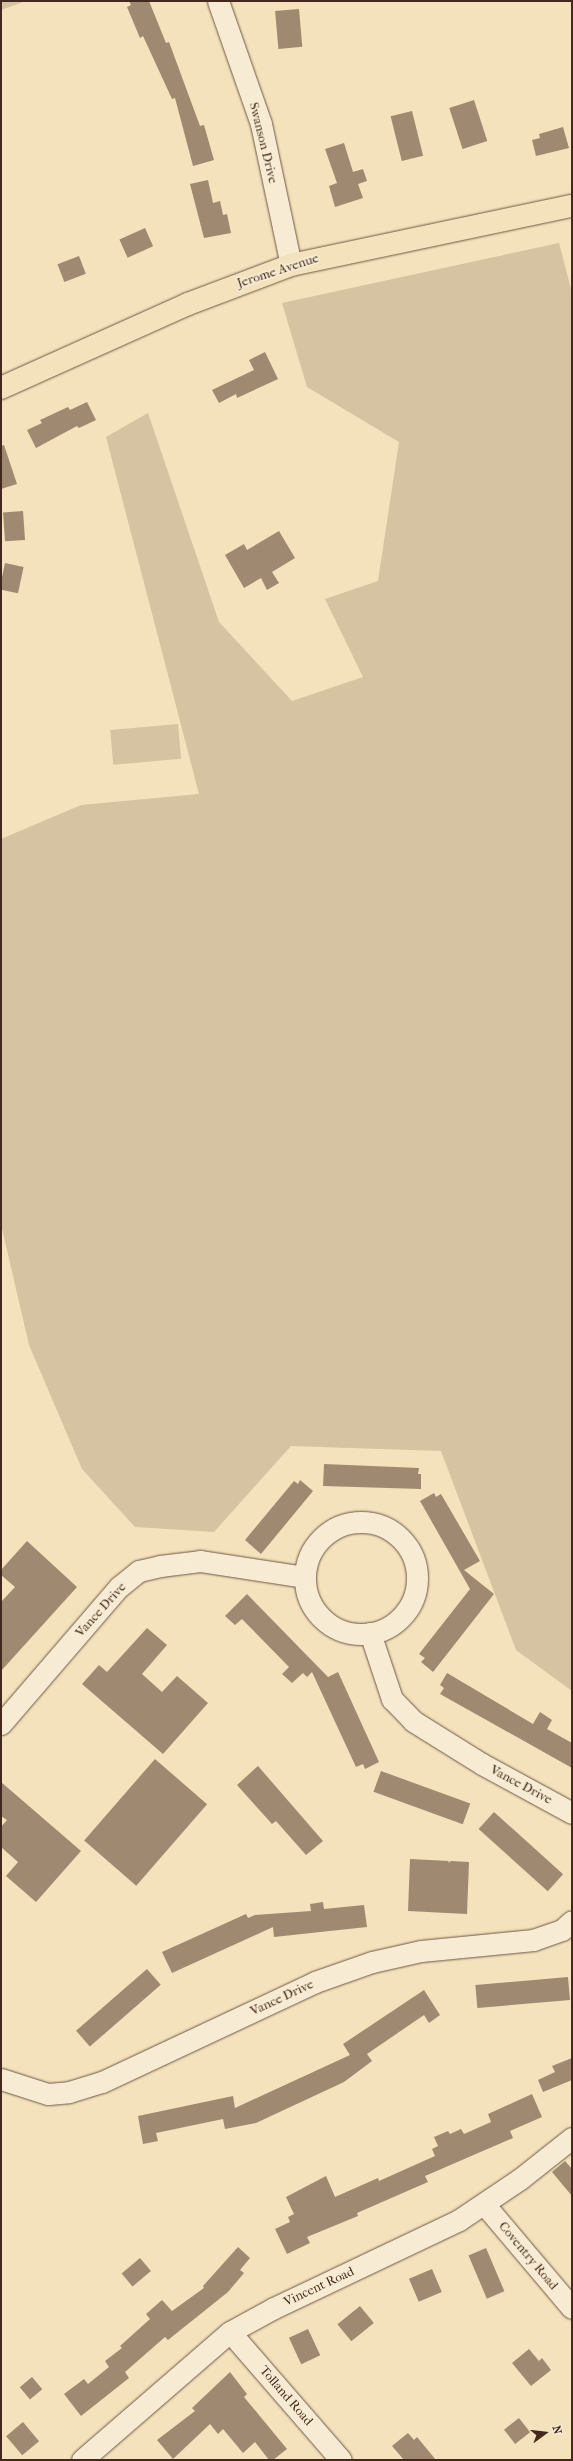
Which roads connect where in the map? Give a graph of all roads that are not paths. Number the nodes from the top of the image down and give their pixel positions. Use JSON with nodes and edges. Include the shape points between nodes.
{"nodes":[{"id":1,"x":218,"y":1,"type":"edge"},
{"id":2,"x":572,"y":206,"type":"edge"},
{"id":3,"x":291,"y":265,"type":"junction"},
{"id":4,"x":1,"y":388,"type":"edge"},
{"id":5,"x":304,"y":1577,"type":"junction"},
{"id":6,"x":370,"y":1633,"type":"junction"},
{"id":7,"x":1,"y":1724,"type":"edge"},
{"id":8,"x":572,"y":1813,"type":"edge"},
{"id":9,"x":572,"y":1921,"type":"edge"},
{"id":10,"x":1,"y":2078,"type":"edge"},
{"id":11,"x":572,"y":2138,"type":"edge"},
{"id":12,"x":484,"y":2204,"type":"junction"},
{"id":13,"x":572,"y":2308,"type":"edge"},
{"id":14,"x":230,"y":2332,"type":"junction"},
{"id":15,"x":82,"y":2460,"type":"edge"},
{"id":16,"x":341,"y":2460,"type":"edge"}],
"edges":[{"from":1,"to":3,"type":"street","name":"Swanson Drive","via":[[261,124]]},
{"from":2,"to":3,"type":"main road","name":"Jerome Avenue"},
{"from":3,"to":4,"type":"main road","name":"Jerome Avenue","via":[[188,304]]},
{"from":5,"to":6,"type":"street","via":[[311,1603],[324,1620],[338,1629],[354,1634]]},
{"from":5,"to":6,"type":"street","via":[[307,1560],[315,1545],[327,1533],[342,1525],[360,1521],[378,1524],[394,1532],[406,1545],[415,1562],[417,1580],[413,1598],[404,1613],[391,1626]]},
{"from":5,"to":7,"type":"street","name":"Vance Drive","via":[[200,1561],[139,1571],[119,1587]]},
{"from":6,"to":8,"type":"street","name":"Vance Drive","via":[[392,1699],[413,1721],[482,1764]]},
{"from":9,"to":10,"type":"street","name":"Vance Drive","via":[[562,1930],[533,1940],[421,1951],[372,1962],[315,1982],[102,2082],[69,2092],[48,2094]]},
{"from":11,"to":12,"type":"street","name":"Vincent Road"},
{"from":12,"to":13,"type":"street","name":"Coventry Road"},
{"from":12,"to":14,"type":"street","name":"Vincent Road","via":[[459,2220],[274,2308]]},
{"from":14,"to":15,"type":"street","name":"Vincent Road"},
{"from":14,"to":16,"type":"street","name":"Tolland Road"}]}
